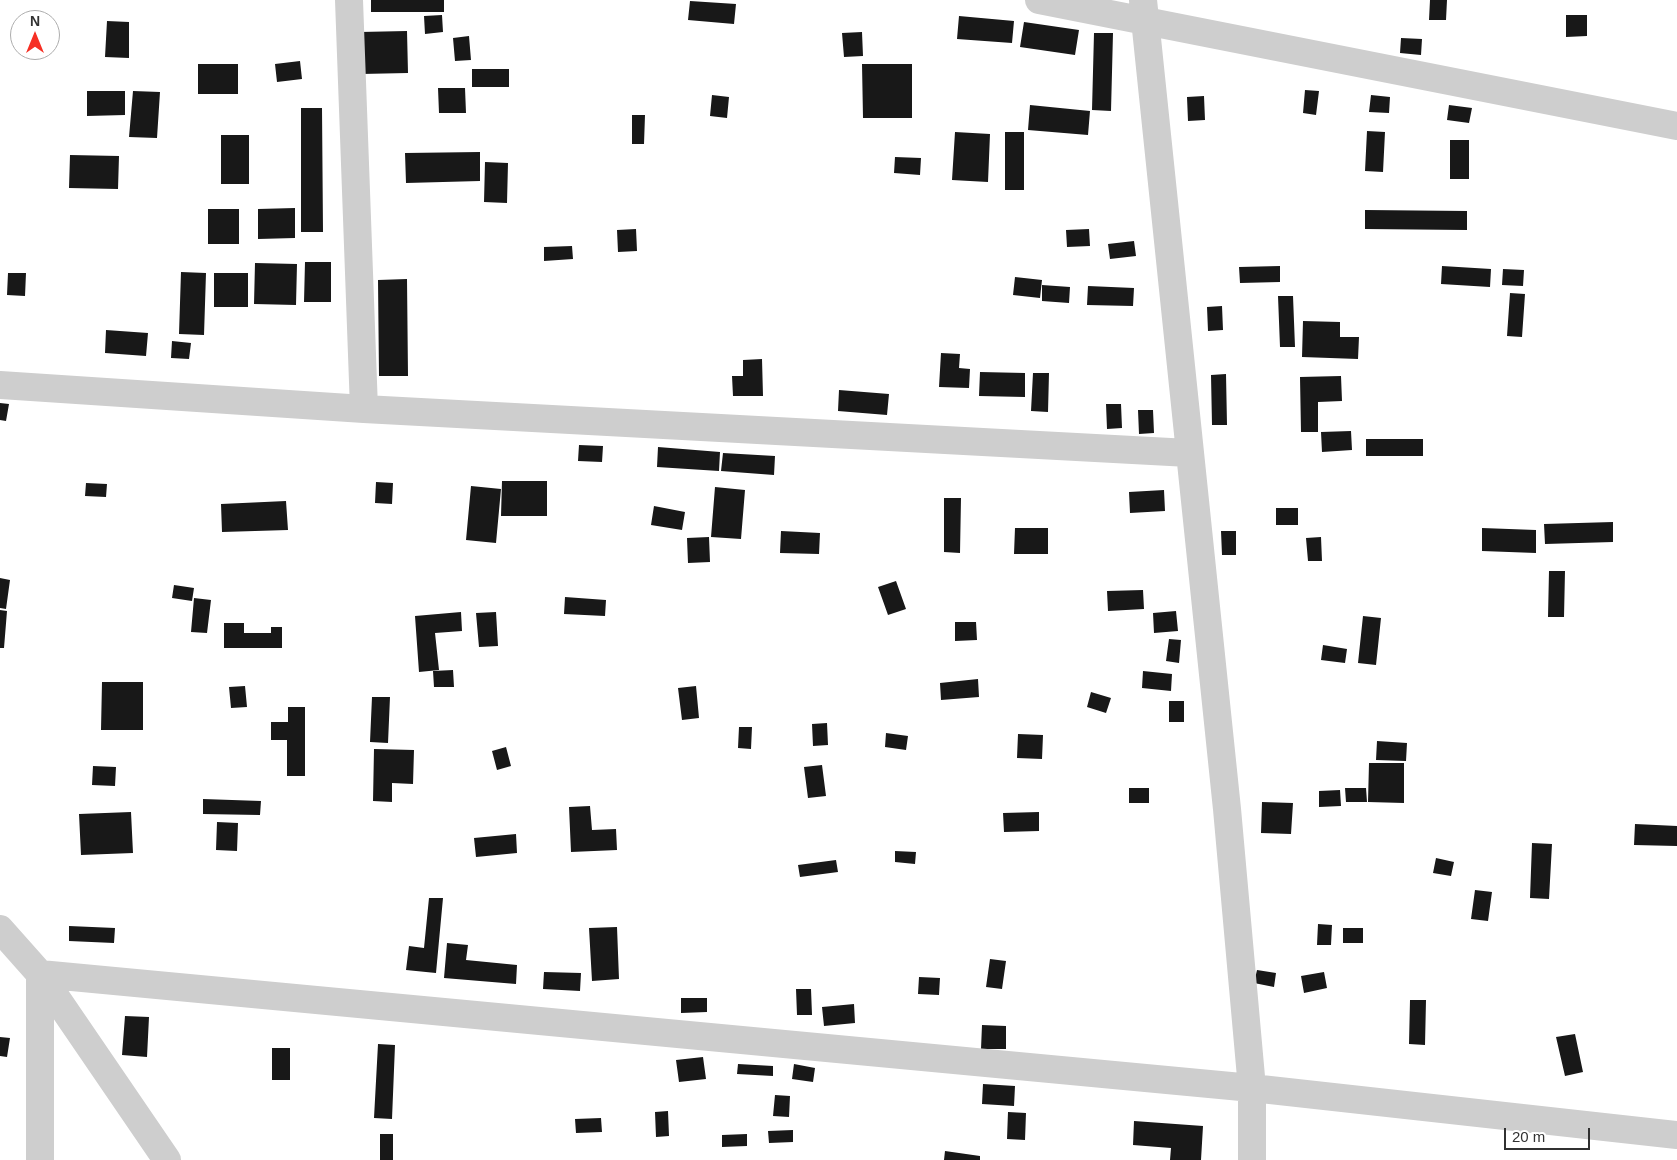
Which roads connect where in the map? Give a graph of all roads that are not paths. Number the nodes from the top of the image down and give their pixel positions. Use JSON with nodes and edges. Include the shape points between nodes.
{"nodes":[{"id":1,"x":349,"y":0,"type":"edge"},
{"id":2,"x":1039,"y":0,"type":"edge"},
{"id":3,"x":1144,"y":10,"type":"edge"},
{"id":4,"x":1677,"y":126,"type":"edge"},
{"id":5,"x":0,"y":385,"type":"edge"},
{"id":6,"x":364,"y":409,"type":"junction"},
{"id":7,"x":1189,"y":454,"type":"junction"},
{"id":8,"x":0,"y":929,"type":"edge"},
{"id":9,"x":40,"y":974,"type":"junction"},
{"id":10,"x":1252,"y":1088,"type":"junction"},
{"id":11,"x":1677,"y":1135,"type":"edge"},
{"id":12,"x":40,"y":1160,"type":"edge"},
{"id":13,"x":167,"y":1160,"type":"edge"},
{"id":14,"x":1252,"y":1160,"type":"edge"}],
"edges":[{"from":1,"to":6,"type":"street"},
{"from":2,"to":3,"type":"street"},
{"from":3,"to":4,"type":"street"},
{"from":3,"to":7,"type":"street"},
{"from":5,"to":6,"type":"street"},
{"from":6,"to":7,"type":"street"},
{"from":7,"to":10,"type":"street"},
{"from":8,"to":9,"type":"street"},
{"from":9,"to":10,"type":"street"},
{"from":9,"to":12,"type":"street"},
{"from":9,"to":13,"type":"street"},
{"from":10,"to":11,"type":"street"},
{"from":10,"to":14,"type":"street"}]}
